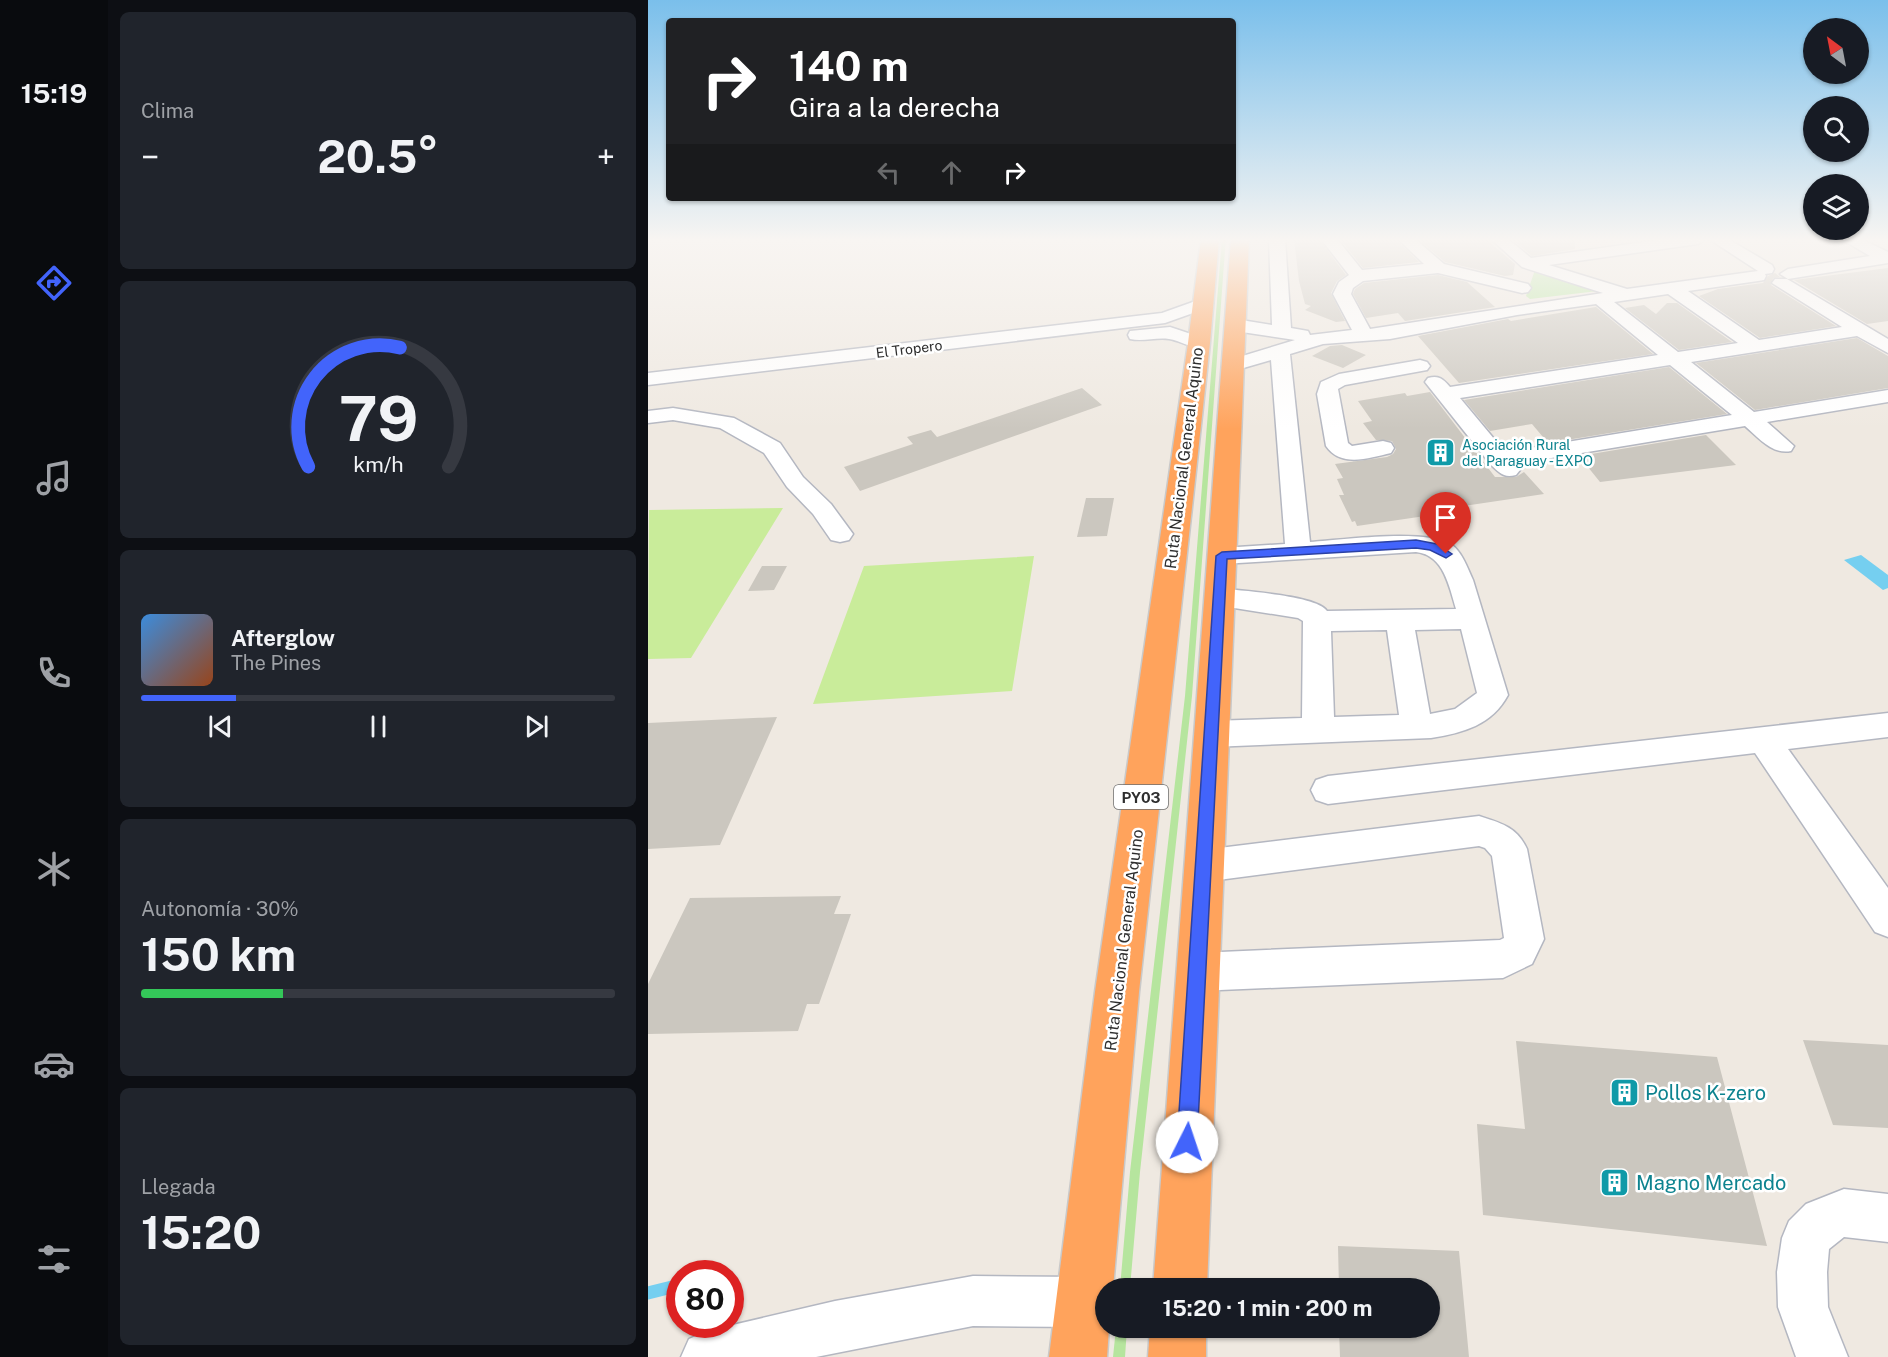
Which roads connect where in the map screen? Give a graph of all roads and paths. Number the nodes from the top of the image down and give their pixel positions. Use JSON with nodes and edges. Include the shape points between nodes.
{"nodes":[{"id":1,"x":1236,"y":302,"type":"edge"},
{"id":2,"x":1279,"y":302,"type":"edge"},
{"id":3,"x":1347,"y":302,"type":"edge"},
{"id":4,"x":1519,"y":302,"type":"edge"},
{"id":5,"x":1575,"y":302,"type":"edge"},
{"id":6,"x":1604,"y":302,"type":"edge"},
{"id":7,"x":1702,"y":302,"type":"edge"},
{"id":8,"x":1823,"y":302,"type":"edge"},
{"id":9,"x":1203,"y":303,"type":"joint"},
{"id":10,"x":1517,"y":310,"type":"junction"},
{"id":11,"x":1235,"y":325,"type":"junction"},
{"id":12,"x":1390,"y":333,"type":"junction"},
{"id":13,"x":1873,"y":333,"type":"edge"},
{"id":14,"x":1364,"y":334,"type":"junction"},
{"id":15,"x":1281,"y":342,"type":"junction"},
{"id":16,"x":1199,"y":343,"type":"junction"},
{"id":17,"x":1756,"y":347,"type":"junction"},
{"id":18,"x":1888,"y":347,"type":"edge"},
{"id":19,"x":1676,"y":360,"type":"junction"},
{"id":20,"x":1233,"y":365,"type":"junction"},
{"id":21,"x":1420,"y":366,"type":"junction"},
{"id":22,"x":648,"y":378,"type":"edge"},
{"id":23,"x":648,"y":392,"type":"edge"},
{"id":24,"x":1446,"y":394,"type":"junction"},
{"id":25,"x":1888,"y":396,"type":"edge"},
{"id":26,"x":648,"y":417,"type":"edge"},
{"id":27,"x":1749,"y":419,"type":"junction"},
{"id":28,"x":1783,"y":446,"type":"dead end"},
{"id":29,"x":1383,"y":448,"type":"dead end"},
{"id":30,"x":840,"y":534,"type":"dead end"},
{"id":31,"x":1298,"y":551,"type":"junction"},
{"id":32,"x":1222,"y":556,"type":"junction"},
{"id":33,"x":1219,"y":597,"type":"junction"},
{"id":34,"x":1399,"y":619,"type":"junction"},
{"id":35,"x":1472,"y":619,"type":"junction"},
{"id":36,"x":1317,"y":621,"type":"junction"},
{"id":37,"x":1888,"y":725,"type":"edge"},
{"id":38,"x":1416,"y":726,"type":"junction"},
{"id":39,"x":1318,"y":730,"type":"junction"},
{"id":40,"x":1211,"y":734,"type":"junction"},
{"id":41,"x":1763,"y":739,"type":"junction"},
{"id":42,"x":1328,"y":790,"type":"dead end"},
{"id":43,"x":1203,"y":866,"type":"junction"},
{"id":44,"x":1888,"y":919,"type":"edge"},
{"id":45,"x":1197,"y":972,"type":"junction"},
{"id":46,"x":1888,"y":1218,"type":"edge"},
{"id":47,"x":1181,"y":1278,"type":"edge"},
{"id":48,"x":1084,"y":1302,"type":"junction"},
{"id":49,"x":1178,"y":1338,"type":"edge"},
{"id":50,"x":707,"y":1357,"type":"edge"},
{"id":51,"x":1078,"y":1357,"type":"edge"},
{"id":52,"x":1177,"y":1357,"type":"edge"},
{"id":53,"x":1822,"y":1357,"type":"edge"}],
"edges":[{"from":1,"to":11,"type":"highway"},
{"from":2,"to":15,"type":"street"},
{"from":3,"to":14,"type":"street"},
{"from":4,"to":10,"type":"street"},
{"from":5,"to":10,"type":"street"},
{"from":6,"to":19,"type":"street"},
{"from":7,"to":17,"type":"street"},
{"from":8,"to":13,"type":"street"},
{"from":9,"to":16,"type":"highway","name":"Ruta Nacional General Aquino","number":"PY03"},
{"from":9,"to":22,"type":"street","name":"El Tropero","via":[[1154,320]]},
{"from":10,"to":12,"type":"street"},
{"from":11,"to":15,"type":"street"},
{"from":11,"to":20,"type":"highway"},
{"from":12,"to":14,"type":"street"},
{"from":12,"to":21,"type":"street"},
{"from":13,"to":17,"type":"street"},
{"from":13,"to":18,"type":"street"},
{"from":14,"to":15,"type":"street"},
{"from":15,"to":20,"type":"street"},
{"from":15,"to":31,"type":"street"},
{"from":16,"to":23,"type":"street","name":"El Tropero","via":[[1170,333],[1120,335]]},
{"from":16,"to":48,"type":"highway","name":"Ruta Nacional General Aquino","number":"PY03","via":[[1117,992]]},
{"from":17,"to":19,"type":"street"},
{"from":19,"to":24,"type":"street"},
{"from":19,"to":27,"type":"street"},
{"from":20,"to":32,"type":"highway"},
{"from":21,"to":24,"type":"street"},
{"from":21,"to":29,"type":"street","via":[[1339,380],[1328,386],[1337,446],[1348,454]]},
{"from":24,"to":27,"type":"street","via":[[1504,465]]},
{"from":25,"to":27,"type":"street"},
{"from":26,"to":30,"type":"street","via":[[673,414],[726,423],[772,448],[795,482]]},
{"from":27,"to":28,"type":"street"},
{"from":31,"to":32,"type":"street"},
{"from":31,"to":35,"type":"street","via":[[1433,546],[1446,554],[1454,567]]},
{"from":32,"to":33,"type":"highway"},
{"from":33,"to":36,"type":"street","via":[[1304,609],[1315,614]]},
{"from":33,"to":40,"type":"highway"},
{"from":34,"to":35,"type":"street"},
{"from":34,"to":36,"type":"street"},
{"from":34,"to":38,"type":"street"},
{"from":35,"to":38,"type":"street","via":[[1493,695],[1479,712],[1462,719]]},
{"from":36,"to":39,"type":"street"},
{"from":37,"to":41,"type":"street"},
{"from":38,"to":39,"type":"street"},
{"from":39,"to":40,"type":"street"},
{"from":40,"to":43,"type":"highway"},
{"from":41,"to":42,"type":"street"},
{"from":41,"to":44,"type":"street"},
{"from":43,"to":45,"type":"highway"},
{"from":43,"to":45,"type":"street","via":[[1479,831],[1497,837],[1509,849],[1525,939],[1518,951],[1503,959]]},
{"from":45,"to":47,"type":"highway"},
{"from":46,"to":53,"type":"street","via":[[1844,1214],[1823,1221],[1806,1238],[1803,1307]]},
{"from":48,"to":50,"type":"street","via":[[973,1301]]},
{"from":48,"to":51,"type":"highway","name":"Ruta Nacional General Aquino","number":"PY03"},
{"from":49,"to":52,"type":"highway"}]}
